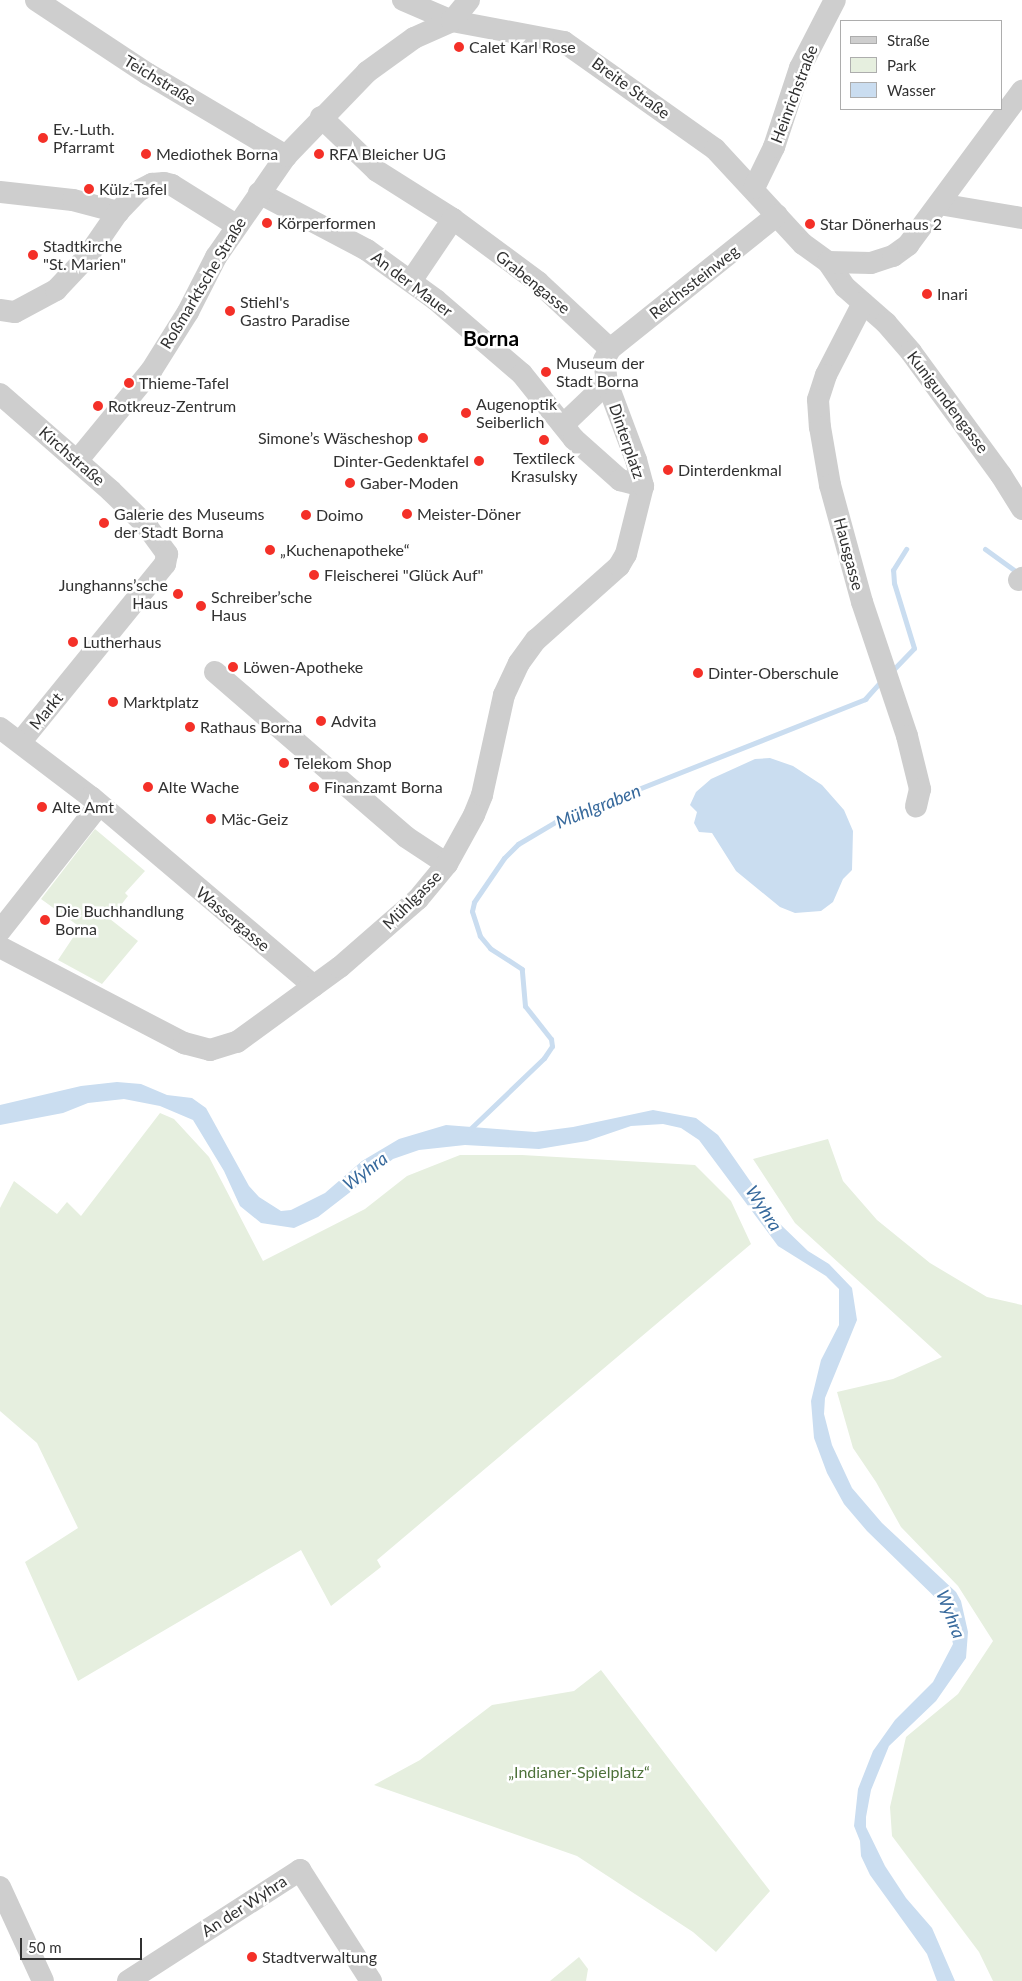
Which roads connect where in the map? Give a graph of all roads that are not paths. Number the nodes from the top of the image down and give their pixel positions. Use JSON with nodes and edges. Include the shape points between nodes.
{"nodes":[{"id":1,"x":36,"y":0,"type":"edge"},
{"id":2,"x":403,"y":0,"type":"edge"},
{"id":3,"x":469,"y":0,"type":"edge"},
{"id":4,"x":835,"y":0,"type":"edge"},
{"id":5,"x":452,"y":21,"type":"junction"},
{"id":6,"x":1022,"y":91,"type":"edge"},
{"id":7,"x":321,"y":117,"type":"junction"},
{"id":8,"x":286,"y":156,"type":"junction"},
{"id":9,"x":754,"y":188,"type":"junction"},
{"id":10,"x":0,"y":192,"type":"edge"},
{"id":11,"x":259,"y":193,"type":"junction"},
{"id":12,"x":939,"y":204,"type":"junction"},
{"id":13,"x":118,"y":212,"type":"junction"},
{"id":14,"x":777,"y":215,"type":"junction"},
{"id":15,"x":1022,"y":218,"type":"edge"},
{"id":16,"x":453,"y":219,"type":"junction"},
{"id":17,"x":236,"y":225,"type":"junction"},
{"id":18,"x":828,"y":262,"type":"junction"},
{"id":19,"x":411,"y":281,"type":"junction"},
{"id":20,"x":863,"y":303,"type":"junction"},
{"id":21,"x":0,"y":310,"type":"edge"},
{"id":22,"x":610,"y":349,"type":"junction"},
{"id":23,"x":607,"y":383,"type":"junction"},
{"id":24,"x":0,"y":394,"type":"edge"},
{"id":25,"x":544,"y":402,"type":"joint"},
{"id":26,"x":563,"y":424,"type":"junction"},
{"id":27,"x":77,"y":461,"type":"junction"},
{"id":28,"x":642,"y":486,"type":"junction"},
{"id":29,"x":1022,"y":509,"type":"edge"},
{"id":30,"x":161,"y":544,"type":"joint"},
{"id":31,"x":215,"y":672,"type":"dead end"},
{"id":32,"x":0,"y":728,"type":"edge"},
{"id":33,"x":21,"y":741,"type":"junction"},
{"id":34,"x":99,"y":805,"type":"junction"},
{"id":35,"x":916,"y":807,"type":"dead end"},
{"id":36,"x":153,"y":852,"type":"joint"},
{"id":37,"x":446,"y":864,"type":"junction"},
{"id":38,"x":2,"y":923,"type":"edge"},
{"id":39,"x":0,"y":947,"type":"edge"},
{"id":40,"x":314,"y":986,"type":"junction"},
{"id":41,"x":0,"y":1888,"type":"edge"},
{"id":42,"x":43,"y":1981,"type":"edge"},
{"id":43,"x":128,"y":1981,"type":"edge"},
{"id":44,"x":371,"y":1981,"type":"edge"}],
"edges":[{"from":1,"to":8,"type":"street","name":"Teichstraße","via":[[148,74]]},
{"from":2,"to":5,"type":"street","name":"Breite Straße"},
{"from":3,"to":5,"type":"street"},
{"from":4,"to":9,"type":"street","name":"Heinrichstraße","via":[[800,68],[774,147]]},
{"from":5,"to":7,"type":"street","name":"Roßmarktsche Straße","via":[[414,38],[367,72]]},
{"from":5,"to":9,"type":"street","name":"Breite Straße","via":[[564,42],[715,149]]},
{"from":6,"to":12,"type":"street"},
{"from":7,"to":8,"type":"street","name":"Roßmarktsche Straße"},
{"from":7,"to":16,"type":"street","name":"Grabengasse","via":[[377,171]]},
{"from":8,"to":11,"type":"street","name":"Roßmarktsche Straße"},
{"from":9,"to":14,"type":"street","name":"Breite Straße"},
{"from":10,"to":13,"type":"street","via":[[73,200]]},
{"from":11,"to":17,"type":"street","name":"Roßmarktsche Straße"},
{"from":11,"to":19,"type":"street","name":"An der Mauer","via":[[367,250]]},
{"from":12,"to":15,"type":"street"},
{"from":12,"to":18,"type":"street","via":[[908,245],[893,256],[870,263]]},
{"from":13,"to":17,"type":"street","via":[[138,191],[152,184],[164,183]]},
{"from":13,"to":21,"type":"street","via":[[87,257],[56,290],[15,312]]},
{"from":14,"to":18,"type":"street","name":"Breite Straße","via":[[803,244]]},
{"from":14,"to":22,"type":"street","name":"Reichssteinweg"},
{"from":16,"to":19,"type":"street"},
{"from":16,"to":22,"type":"street","name":"Grabengasse","via":[[538,282]]},
{"from":17,"to":27,"type":"street","name":"Roßmarktsche Straße","via":[[150,371]]},
{"from":18,"to":20,"type":"street","name":"Kunigundengasse","via":[[837,278]]},
{"from":19,"to":25,"type":"street","name":"An der Mauer","via":[[522,374]]},
{"from":20,"to":29,"type":"street","name":"Kunigundengasse","via":[[911,352],[995,466]]},
{"from":20,"to":35,"type":"street","name":"Hausgasse","via":[[826,375],[818,400],[830,485],[862,602],[920,789]]},
{"from":22,"to":23,"type":"street","name":"Dinterplatz","via":[[603,368]]},
{"from":23,"to":26,"type":"street","name":"Dinterplatz"},
{"from":23,"to":28,"type":"street","name":"Dinterplatz","via":[[636,460]]},
{"from":24,"to":27,"type":"street","name":"Kirchstraße"},
{"from":25,"to":26,"type":"street","name":"Dinterplatz"},
{"from":26,"to":28,"type":"street","name":"Dinterplatz","via":[[574,439],[620,480]]},
{"from":27,"to":30,"type":"street","name":"Kirchstraße","via":[[129,508]]},
{"from":28,"to":37,"type":"street","name":"Mühlgasse","via":[[635,528],[618,566],[536,640],[508,684],[482,795],[465,835]]},
{"from":30,"to":33,"type":"street","name":"Markt","via":[[167,554],[165,564]]},
{"from":31,"to":37,"type":"street","via":[[406,837]]},
{"from":32,"to":33,"type":"street"},
{"from":33,"to":34,"type":"street","name":"Markt"},
{"from":34,"to":36,"type":"street","name":"Markt"},
{"from":34,"to":38,"type":"street"},
{"from":36,"to":40,"type":"street","name":"Wassergasse"},
{"from":37,"to":40,"type":"street","name":"Mühlgasse","via":[[418,899]]},
{"from":39,"to":40,"type":"street","name":"Mühlgasse","via":[[184,1043],[210,1050],[237,1042]]},
{"from":41,"to":42,"type":"street"},
{"from":43,"to":44,"type":"street","name":"An der Wyhra","via":[[300,1870]]}]}
